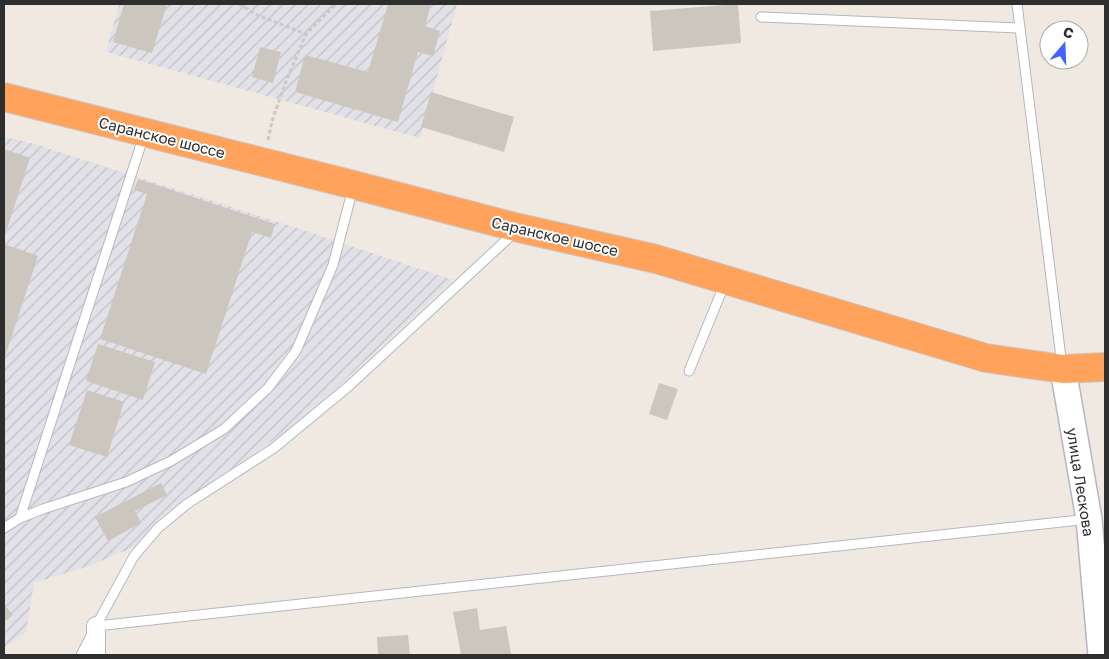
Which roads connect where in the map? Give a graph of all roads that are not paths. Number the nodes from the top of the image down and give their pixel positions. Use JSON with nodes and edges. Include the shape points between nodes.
{"nodes":[{"id":1,"x":1017,"y":4,"type":"edge"},
{"id":2,"x":761,"y":17,"type":"dead end"},
{"id":3,"x":1020,"y":28,"type":"junction"},
{"id":4,"x":4,"y":97,"type":"edge"},
{"id":5,"x":145,"y":132,"type":"junction"},
{"id":6,"x":354,"y":185,"type":"junction"},
{"id":7,"x":519,"y":228,"type":"junction"},
{"id":8,"x":726,"y":280,"type":"junction"},
{"id":9,"x":1105,"y":367,"type":"edge"},
{"id":10,"x":1063,"y":369,"type":"junction"},
{"id":11,"x":689,"y":371,"type":"dead end"},
{"id":12,"x":20,"y":518,"type":"junction"},
{"id":13,"x":1089,"y":519,"type":"junction"},
{"id":14,"x":4,"y":528,"type":"edge"},
{"id":15,"x":96,"y":626,"type":"junction"},
{"id":16,"x":81,"y":655,"type":"edge"},
{"id":17,"x":96,"y":655,"type":"edge"},
{"id":18,"x":1101,"y":655,"type":"edge"}],
"edges":[{"from":1,"to":3,"type":"lane"},
{"from":2,"to":3,"type":"lane"},
{"from":3,"to":10,"type":"lane"},
{"from":4,"to":5,"type":"highway","name":"Саранское шоссе"},
{"from":5,"to":6,"type":"highway","name":"Саранское шоссе"},
{"from":5,"to":12,"type":"lane"},
{"from":6,"to":7,"type":"highway","name":"Саранское шоссе"},
{"from":6,"to":12,"type":"lane","via":[[333,265],[296,351],[268,388],[224,429],[171,461],[126,482]]},
{"from":7,"to":8,"type":"highway","name":"Саранское шоссе","via":[[656,259]]},
{"from":7,"to":15,"type":"lane","via":[[334,399],[274,448],[187,504],[158,528],[134,556]]},
{"from":8,"to":10,"type":"highway","name":"Саранское шоссе","via":[[986,358]]},
{"from":8,"to":11,"type":"lane"},
{"from":9,"to":10,"type":"highway","name":"Саранское шоссе"},
{"from":10,"to":13,"type":"street","name":"улица Лескова"},
{"from":12,"to":14,"type":"lane"},
{"from":13,"to":15,"type":"lane"},
{"from":13,"to":18,"type":"street","name":"улица Лескова"},
{"from":15,"to":16,"type":"lane"},
{"from":15,"to":17,"type":"street"}]}
